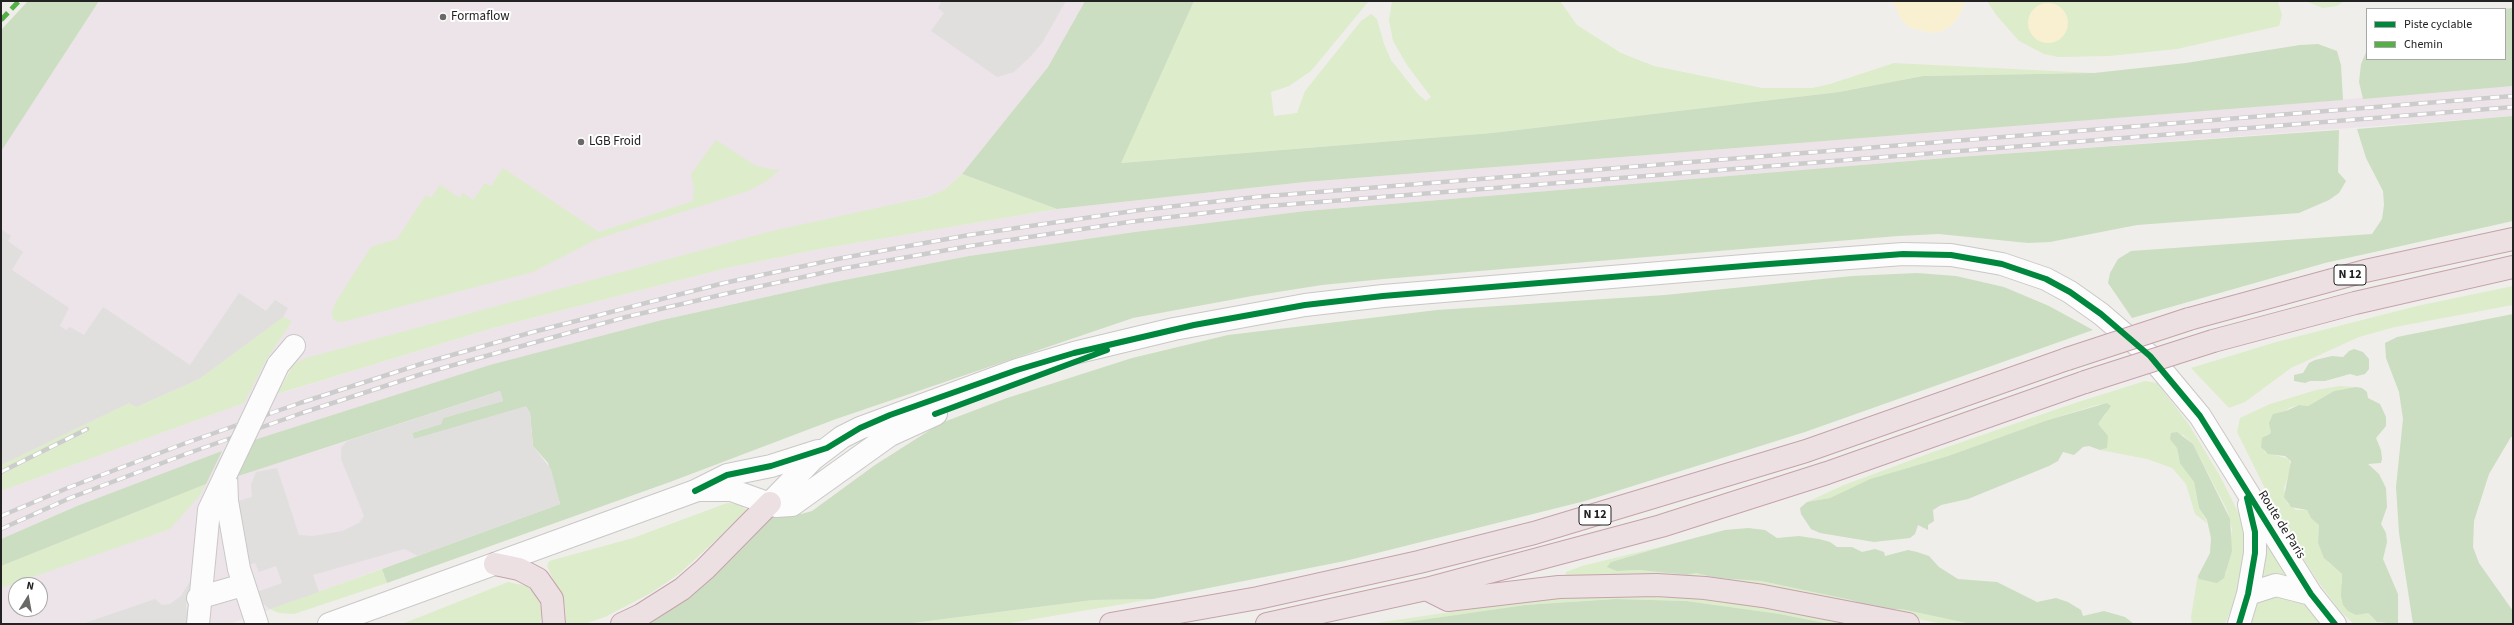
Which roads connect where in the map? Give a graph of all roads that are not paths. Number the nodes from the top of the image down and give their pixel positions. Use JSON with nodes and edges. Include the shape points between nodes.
{"nodes":[{"id":1,"x":2513,"y":239,"type":"edge"},
{"id":2,"x":2513,"y":267,"type":"edge"},
{"id":3,"x":1154,"y":333,"type":"junction"},
{"id":4,"x":294,"y":346,"type":"dead end"},
{"id":5,"x":827,"y":448,"type":"junction"},
{"id":6,"x":226,"y":474,"type":"junction"},
{"id":7,"x":2246,"y":490,"type":"junction"},
{"id":8,"x":695,"y":491,"type":"junction"},
{"id":9,"x":770,"y":504,"type":"junction"},
{"id":10,"x":495,"y":564,"type":"junction"},
{"id":11,"x":243,"y":585,"type":"junction"},
{"id":12,"x":1426,"y":589,"type":"junction"},
{"id":13,"x":2248,"y":594,"type":"junction"},
{"id":14,"x":2311,"y":594,"type":"junction"},
{"id":15,"x":198,"y":598,"type":"junction"},
{"id":16,"x":198,"y":624,"type":"edge"},
{"id":17,"x":257,"y":624,"type":"edge"},
{"id":18,"x":329,"y":624,"type":"edge"},
{"id":19,"x":554,"y":624,"type":"edge"},
{"id":20,"x":622,"y":624,"type":"edge"},
{"id":21,"x":1111,"y":624,"type":"edge"},
{"id":22,"x":1267,"y":624,"type":"edge"},
{"id":23,"x":1908,"y":624,"type":"edge"},
{"id":24,"x":2239,"y":624,"type":"edge"},
{"id":25,"x":2335,"y":624,"type":"edge"}],
"edges":[{"from":1,"to":21,"type":"highway","number":"N 12","bridge":true,"via":[[2350,275],[2189,319],[1806,451],[1534,533],[1258,598]]},
{"from":2,"to":12,"type":"highway","number":"N 12","bridge":true,"via":[[2355,303],[2213,341],[2085,382],[1827,473],[1660,526]]},
{"from":3,"to":5,"type":"street","via":[[1017,370],[872,423]]},
{"from":3,"to":7,"type":"street","via":[[1305,305],[1383,296],[1891,255],[1961,256],[2006,265],[2046,279],[2075,296],[2117,327],[2150,356],[2185,395],[2208,427]]},
{"from":3,"to":9,"type":"street","via":[[919,420],[874,446],[798,502],[782,507]]},
{"from":4,"to":6,"type":"street","bridge":true,"via":[[278,365]]},
{"from":5,"to":8,"type":"street","via":[[771,466],[727,475]]},
{"from":5,"to":9,"type":"street","via":[[803,468]]},
{"from":6,"to":11,"type":"street","via":[[227,501]]},
{"from":6,"to":15,"type":"street","via":[[209,510]]},
{"from":7,"to":13,"type":"street","name":"Route de Paris","via":[[2256,543]]},
{"from":7,"to":14,"type":"street","name":"Route de Paris"},
{"from":8,"to":9,"type":"street","via":[[731,490]]},
{"from":8,"to":10,"type":"street"},
{"from":9,"to":20,"type":"highway","via":[[682,589]]},
{"from":10,"to":18,"type":"street"},
{"from":10,"to":19,"type":"highway","via":[[519,569],[538,579],[552,599]]},
{"from":11,"to":15,"type":"street"},
{"from":11,"to":17,"type":"street"},
{"from":12,"to":22,"type":"highway","number":"N 12"},
{"from":12,"to":23,"type":"highway","via":[[1448,600],[1559,587],[1657,585],[1705,588],[1763,596]]},
{"from":13,"to":14,"type":"street","via":[[2276,585]]},
{"from":13,"to":24,"type":"street","name":"Route de Paris"},
{"from":14,"to":25,"type":"street","name":"Route de Paris"},
{"from":15,"to":16,"type":"street"}]}
